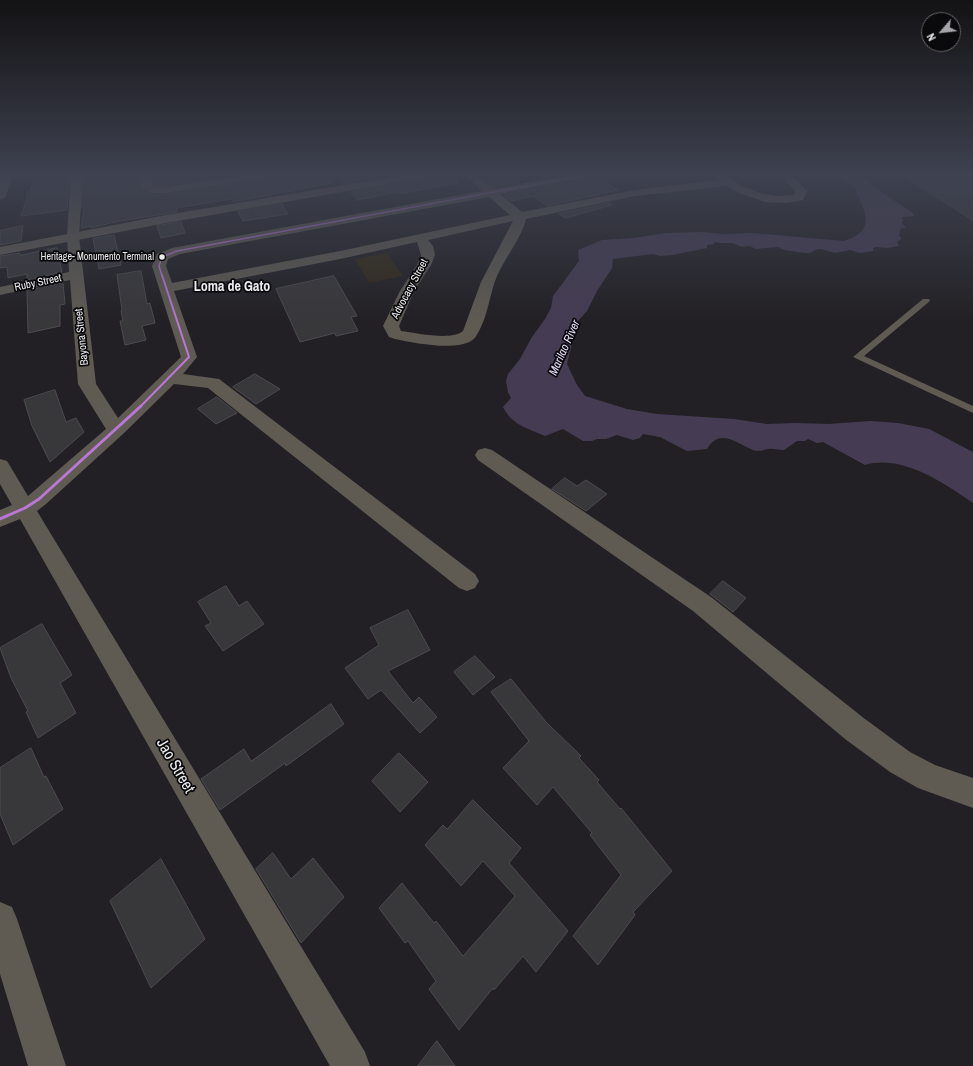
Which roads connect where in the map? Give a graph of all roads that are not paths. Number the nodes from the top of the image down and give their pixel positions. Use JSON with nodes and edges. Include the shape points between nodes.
{"nodes":[{"id":1,"x":74,"y":224,"type":"edge"},
{"id":2,"x":143,"y":224,"type":"edge"},
{"id":3,"x":325,"y":224,"type":"edge"},
{"id":4,"x":486,"y":224,"type":"edge"},
{"id":5,"x":519,"y":224,"type":"edge"},
{"id":6,"x":73,"y":236,"type":"junction"},
{"id":7,"x":420,"y":237,"type":"junction"},
{"id":8,"x":0,"y":252,"type":"edge"},
{"id":9,"x":76,"y":274,"type":"junction"},
{"id":10,"x":166,"y":288,"type":"junction"},
{"id":11,"x":0,"y":290,"type":"edge"},
{"id":12,"x":926,"y":301,"type":"dead end"},
{"id":13,"x":170,"y":378,"type":"junction"},
{"id":14,"x":973,"y":410,"type":"edge"},
{"id":15,"x":116,"y":430,"type":"junction"},
{"id":16,"x":485,"y":455,"type":"dead end"},
{"id":17,"x":0,"y":466,"type":"edge"},
{"id":18,"x":12,"y":514,"type":"edge"},
{"id":19,"x":467,"y":581,"type":"dead end"},
{"id":20,"x":973,"y":793,"type":"edge"},
{"id":21,"x":0,"y":919,"type":"edge"},
{"id":22,"x":47,"y":1066,"type":"edge"},
{"id":23,"x":351,"y":1066,"type":"edge"}],
"edges":[{"from":1,"to":6,"type":"street","name":"Bayona Street"},
{"from":2,"to":6,"type":"main road"},
{"from":3,"to":10,"type":"street","via":[[177,251],[162,257],[159,266]]},
{"from":4,"to":7,"type":"street"},
{"from":5,"to":7,"type":"street","name":"Advocacy Street","via":[[484,292],[472,333],[463,339],[407,338],[395,334],[391,326],[428,255]]},
{"from":6,"to":8,"type":"main road"},
{"from":6,"to":9,"type":"street","name":"Bayona Street"},
{"from":7,"to":10,"type":"street"},
{"from":9,"to":11,"type":"street","name":"Ruby Street"},
{"from":9,"to":15,"type":"street","name":"Bayona Street","via":[[87,384]]},
{"from":10,"to":13,"type":"street","via":[[189,357]]},
{"from":12,"to":14,"type":"lane","via":[[858,357]]},
{"from":13,"to":15,"type":"street"},
{"from":13,"to":19,"type":"street","via":[[213,383]]},
{"from":15,"to":18,"type":"street","via":[[39,499]]},
{"from":16,"to":20,"type":"street","via":[[702,604],[855,729],[900,762],[928,778]]},
{"from":17,"to":18,"type":"street","name":"Jao Street"},
{"from":18,"to":23,"type":"street","name":"Jao Street"},
{"from":21,"to":22,"type":"street"}]}
